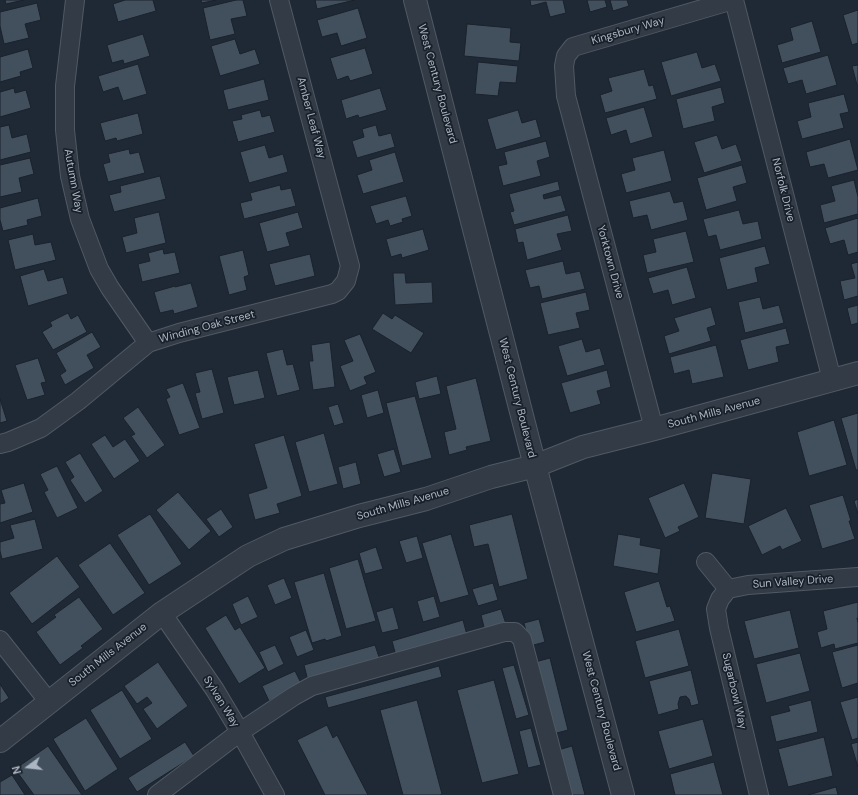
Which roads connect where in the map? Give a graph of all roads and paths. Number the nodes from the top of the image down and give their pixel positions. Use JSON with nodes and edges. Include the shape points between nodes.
{"nodes":[{"id":1,"x":75,"y":0,"type":"edge"},
{"id":2,"x":279,"y":0,"type":"edge"},
{"id":3,"x":414,"y":0,"type":"edge"},
{"id":4,"x":734,"y":0,"type":"edge"},
{"id":5,"x":566,"y":96,"type":"joint"},
{"id":6,"x":342,"y":237,"type":"joint"},
{"id":7,"x":148,"y":344,"type":"junction"},
{"id":8,"x":858,"y":373,"type":"edge"},
{"id":9,"x":832,"y":380,"type":"junction"},
{"id":10,"x":654,"y":429,"type":"junction"},
{"id":11,"x":0,"y":444,"type":"edge"},
{"id":12,"x":534,"y":466,"type":"junction"},
{"id":13,"x":706,"y":562,"type":"dead end"},
{"id":14,"x":858,"y":578,"type":"edge"},
{"id":15,"x":728,"y":589,"type":"junction"},
{"id":16,"x":162,"y":613,"type":"junction"},
{"id":17,"x":0,"y":640,"type":"edge"},
{"id":18,"x":49,"y":702,"type":"junction"},
{"id":19,"x":240,"y":732,"type":"junction"},
{"id":20,"x":0,"y":741,"type":"edge"},
{"id":21,"x":157,"y":795,"type":"edge"},
{"id":22,"x":276,"y":795,"type":"edge"},
{"id":23,"x":563,"y":795,"type":"edge"},
{"id":24,"x":623,"y":795,"type":"edge"},
{"id":25,"x":759,"y":795,"type":"edge"}],
"edges":[{"from":1,"to":7,"type":"street","name":"Autumn Way","via":[[65,86],[64,130],[70,176],[80,219],[99,269]]},
{"from":2,"to":6,"type":"street","name":"Amber Leaf Way"},
{"from":3,"to":12,"type":"street","name":"West Century Boulevard"},
{"from":4,"to":5,"type":"street","name":"Kingsbury Way","via":[[573,47],[566,56],[564,66]]},
{"from":4,"to":9,"type":"street","name":"Norfolk Drive"},
{"from":5,"to":10,"type":"street","name":"Yorktown Drive"},
{"from":6,"to":7,"type":"street","name":"Winding Oak Street","via":[[350,266],[346,281],[338,291],[179,333]]},
{"from":7,"to":11,"type":"street","name":"Winding Oak Street","via":[[41,428]]},
{"from":8,"to":9,"type":"street","name":"South Mills Avenue"},
{"from":9,"to":10,"type":"street","name":"South Mills Avenue"},
{"from":10,"to":12,"type":"street","name":"South Mills Avenue","via":[[583,447]]},
{"from":12,"to":16,"type":"street","name":"South Mills Avenue","via":[[284,539],[248,556]]},
{"from":12,"to":24,"type":"street","name":"West Century Boulevard"},
{"from":13,"to":15,"type":"street"},
{"from":14,"to":15,"type":"street","name":"Sun Valley Drive","via":[[748,585]]},
{"from":15,"to":25,"type":"street","name":"Sugarbowl Way","via":[[716,609]]},
{"from":16,"to":18,"type":"street","name":"South Mills Avenue"},
{"from":16,"to":19,"type":"street","name":"Sylvan Way"},
{"from":17,"to":18,"type":"street"},
{"from":18,"to":20,"type":"street","name":"South Mills Avenue"},
{"from":19,"to":21,"type":"street"},
{"from":19,"to":22,"type":"street","name":"Sylvan Way"},
{"from":19,"to":23,"type":"street","via":[[312,686],[504,632],[515,632],[522,638]]}]}
